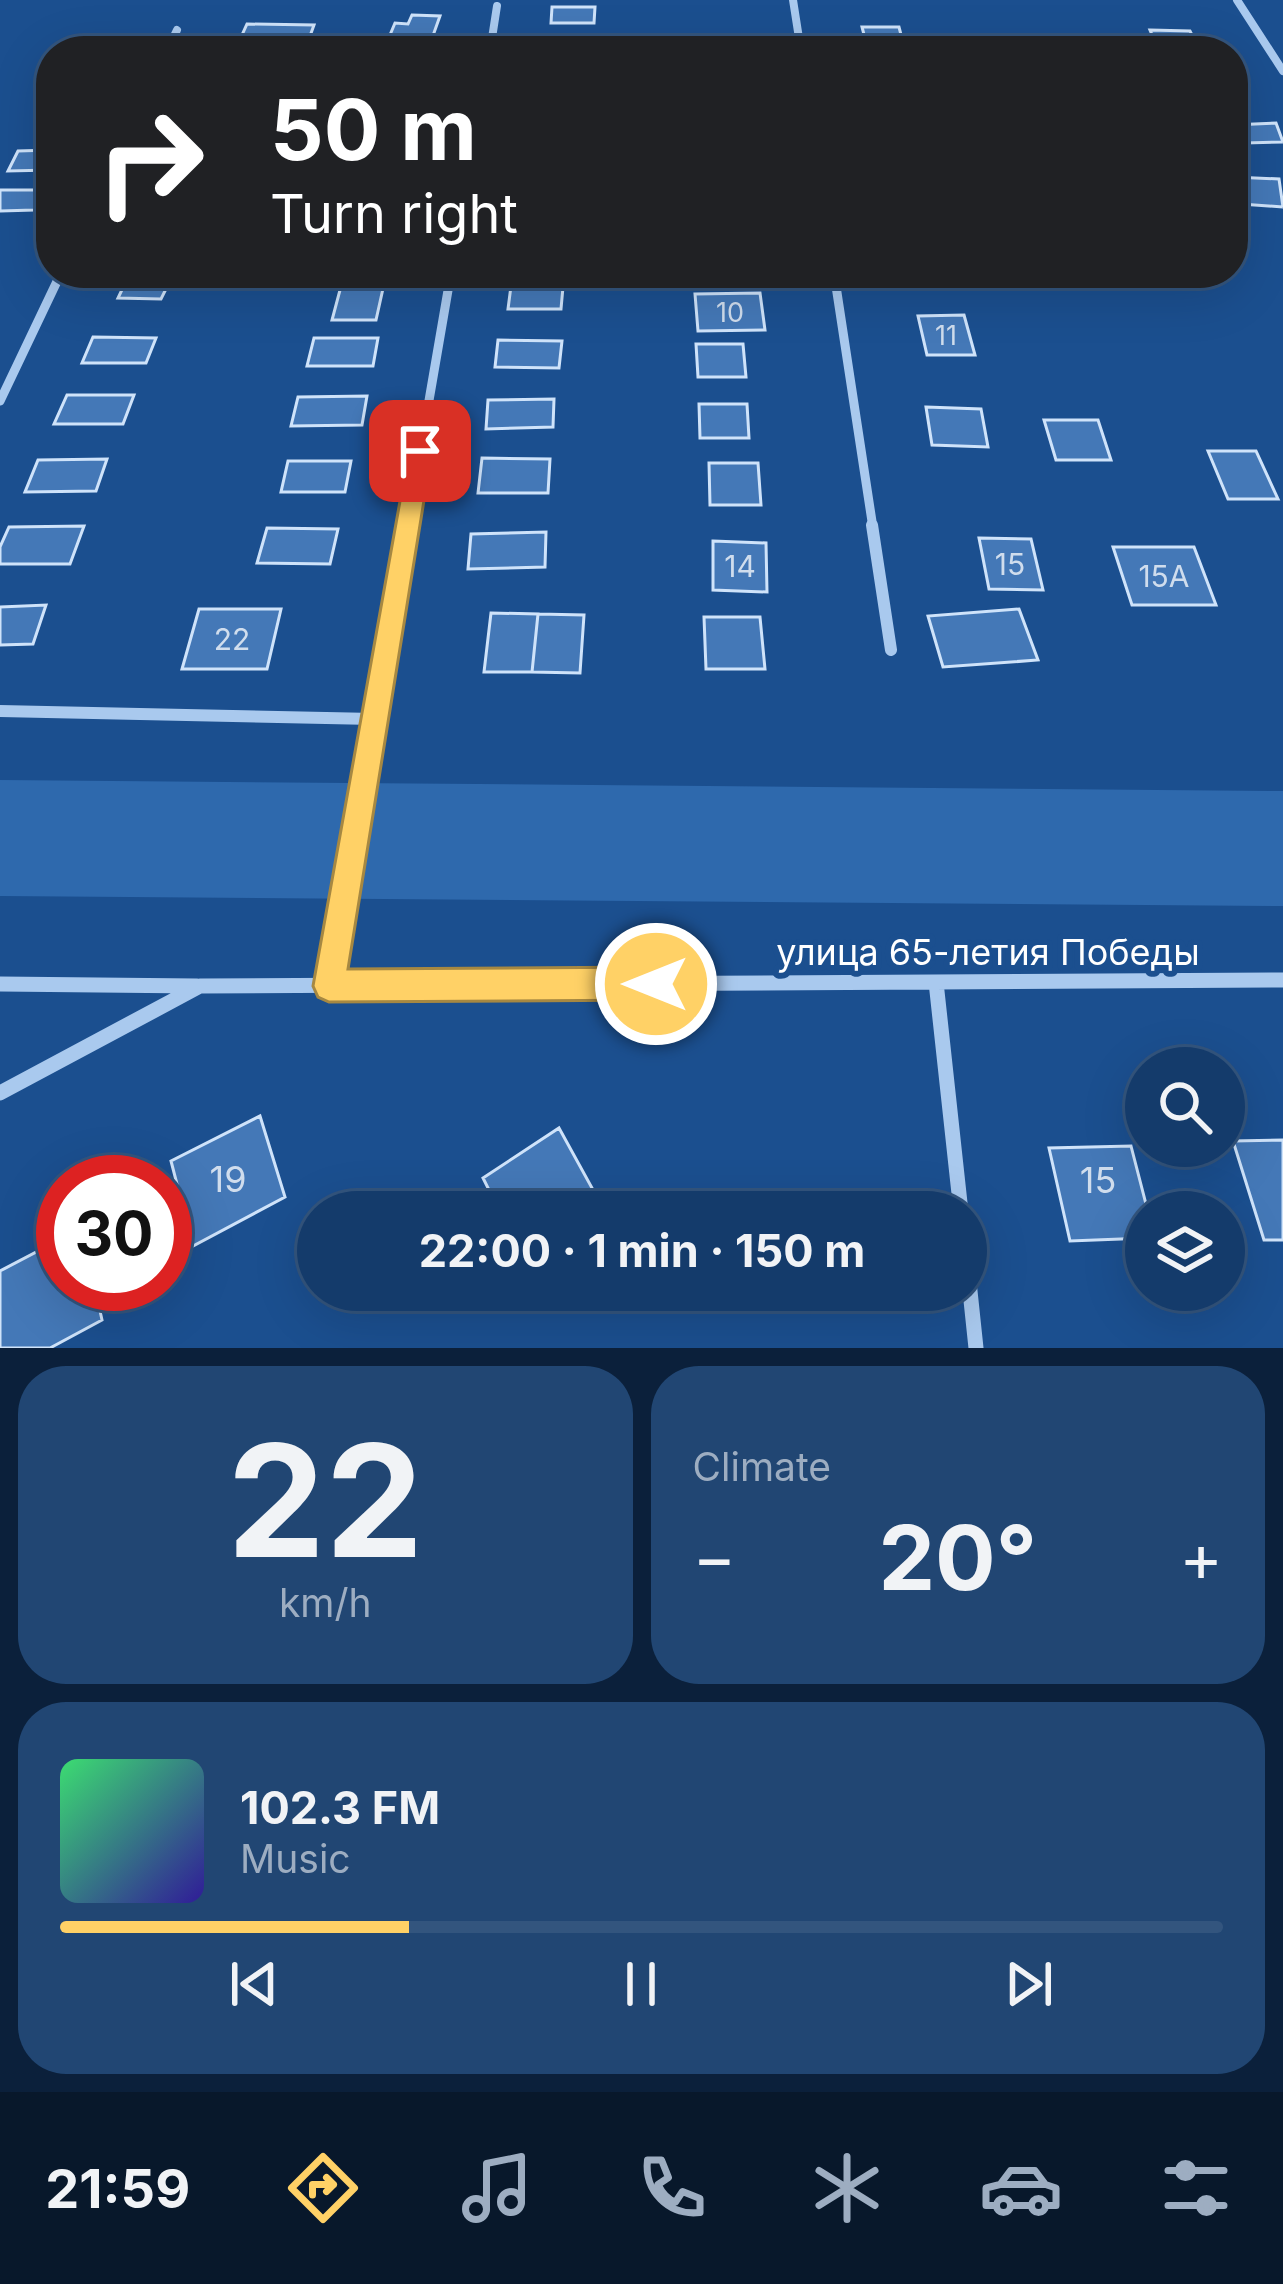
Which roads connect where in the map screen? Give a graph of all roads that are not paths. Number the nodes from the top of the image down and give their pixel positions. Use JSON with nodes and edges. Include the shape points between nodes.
{"nodes":[{"id":1,"x":793,"y":0,"type":"edge"},
{"id":2,"x":1237,"y":0,"type":"edge"},
{"id":3,"x":497,"y":6,"type":"dead end"},
{"id":4,"x":177,"y":30,"type":"dead end"},
{"id":5,"x":174,"y":36,"type":"edge"},
{"id":6,"x":492,"y":36,"type":"edge"},
{"id":7,"x":799,"y":36,"type":"edge"},
{"id":8,"x":1283,"y":71,"type":"edge"},
{"id":9,"x":54,"y":288,"type":"edge"},
{"id":10,"x":448,"y":288,"type":"edge"},
{"id":11,"x":836,"y":288,"type":"edge"},
{"id":12,"x":0,"y":401,"type":"edge"},
{"id":13,"x":891,"y":650,"type":"dead end"},
{"id":14,"x":0,"y":711,"type":"edge"},
{"id":15,"x":374,"y":718,"type":"junction"},
{"id":16,"x":1283,"y":980,"type":"edge"},
{"id":17,"x":936,"y":982,"type":"junction"},
{"id":18,"x":0,"y":984,"type":"edge"},
{"id":19,"x":200,"y":986,"type":"junction"},
{"id":20,"x":329,"y":986,"type":"junction"},
{"id":21,"x":0,"y":1093,"type":"edge"},
{"id":22,"x":960,"y":1191,"type":"edge"},
{"id":23,"x":972,"y":1311,"type":"edge"},
{"id":24,"x":976,"y":1348,"type":"edge"}],
"edges":[{"from":1,"to":7,"type":"street"},
{"from":2,"to":8,"type":"street"},
{"from":3,"to":6,"type":"street"},
{"from":4,"to":5,"type":"street"},
{"from":9,"to":12,"type":"street"},
{"from":10,"to":15,"type":"street"},
{"from":11,"to":13,"type":"street"},
{"from":14,"to":15,"type":"street"},
{"from":15,"to":20,"type":"street"},
{"from":16,"to":17,"type":"street","name":"улица 65-летия Победы"},
{"from":17,"to":20,"type":"street","name":"улица 65-летия Победы"},
{"from":17,"to":22,"type":"street"},
{"from":18,"to":19,"type":"street"},
{"from":19,"to":20,"type":"street","name":"улица 65-летия Победы"},
{"from":19,"to":21,"type":"street","name":"улица 65-летия Победы"},
{"from":23,"to":24,"type":"street"}]}
